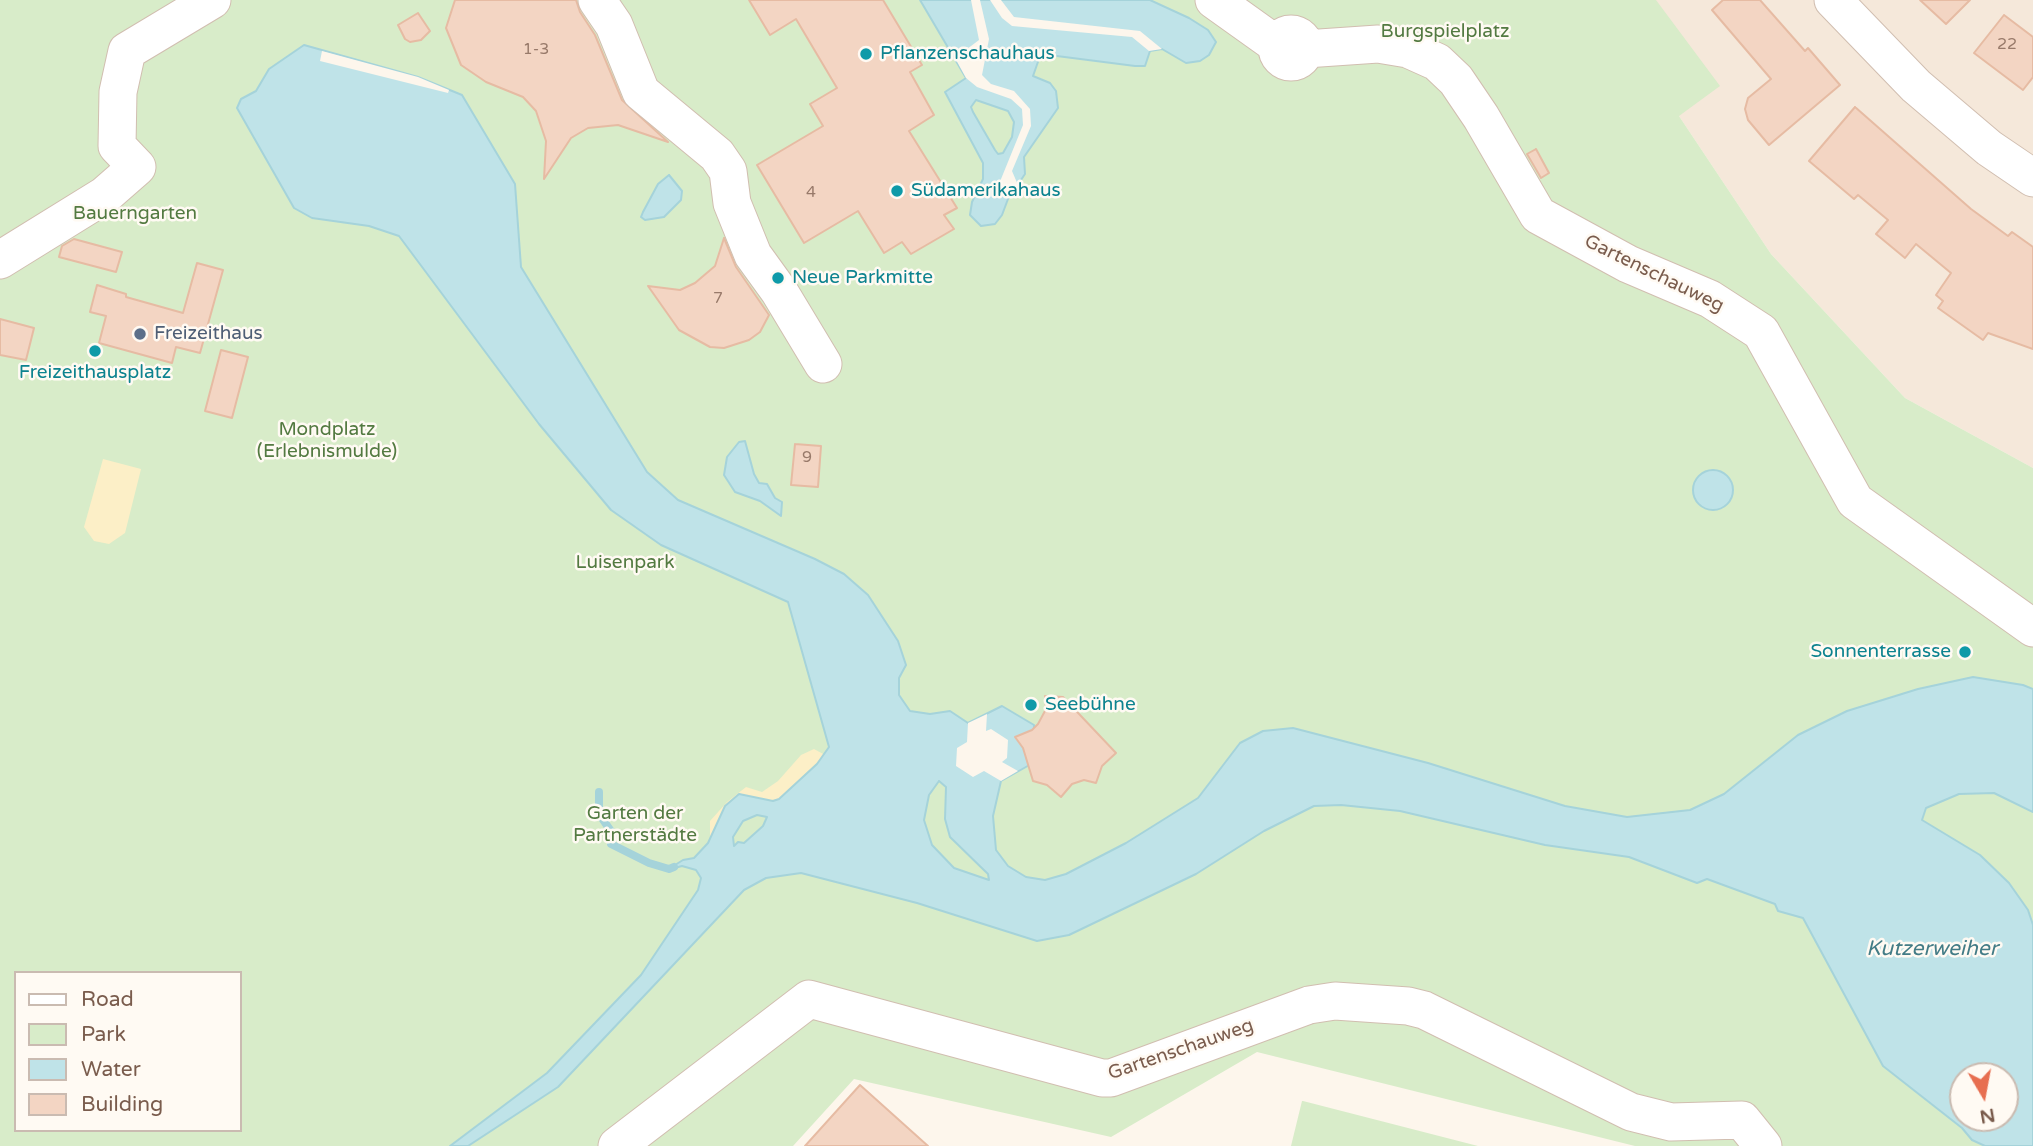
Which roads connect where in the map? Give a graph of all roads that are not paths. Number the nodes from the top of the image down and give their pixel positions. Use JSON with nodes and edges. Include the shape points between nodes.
{"nodes":[{"id":1,"x":212,"y":0,"type":"edge"},
{"id":2,"x":597,"y":0,"type":"edge"},
{"id":3,"x":1214,"y":0,"type":"edge"},
{"id":4,"x":1833,"y":0,"type":"edge"},
{"id":5,"x":2033,"y":178,"type":"edge"},
{"id":6,"x":0,"y":260,"type":"edge"},
{"id":7,"x":823,"y":364,"type":"dead end"},
{"id":8,"x":2033,"y":628,"type":"edge"},
{"id":9,"x":617,"y":1146,"type":"edge"},
{"id":10,"x":1763,"y":1146,"type":"edge"}],
"edges":[{"from":1,"to":6,"type":"street","via":[[127,51],[118,92],[117,146],[137,167],[105,194]]},
{"from":2,"to":7,"type":"street","via":[[614,25],[641,92],[717,155],[728,171],[732,203],[753,255]]},
{"from":3,"to":8,"type":"street","name":"Gartenschauweg","via":[[1291,47],[1378,44],[1408,49],[1437,62],[1456,80],[1481,117],[1538,215],[1628,264],[1710,299],[1760,332],[1855,501]]},
{"from":4,"to":5,"type":"street","via":[[1916,86],[1989,148]]},
{"from":9,"to":10,"type":"street","name":"Gartenschauweg","via":[[809,999],[1111,1078],[1309,1005],[1335,1001],[1408,1006],[1631,1112],[1671,1122],[1742,1120]]}]}
